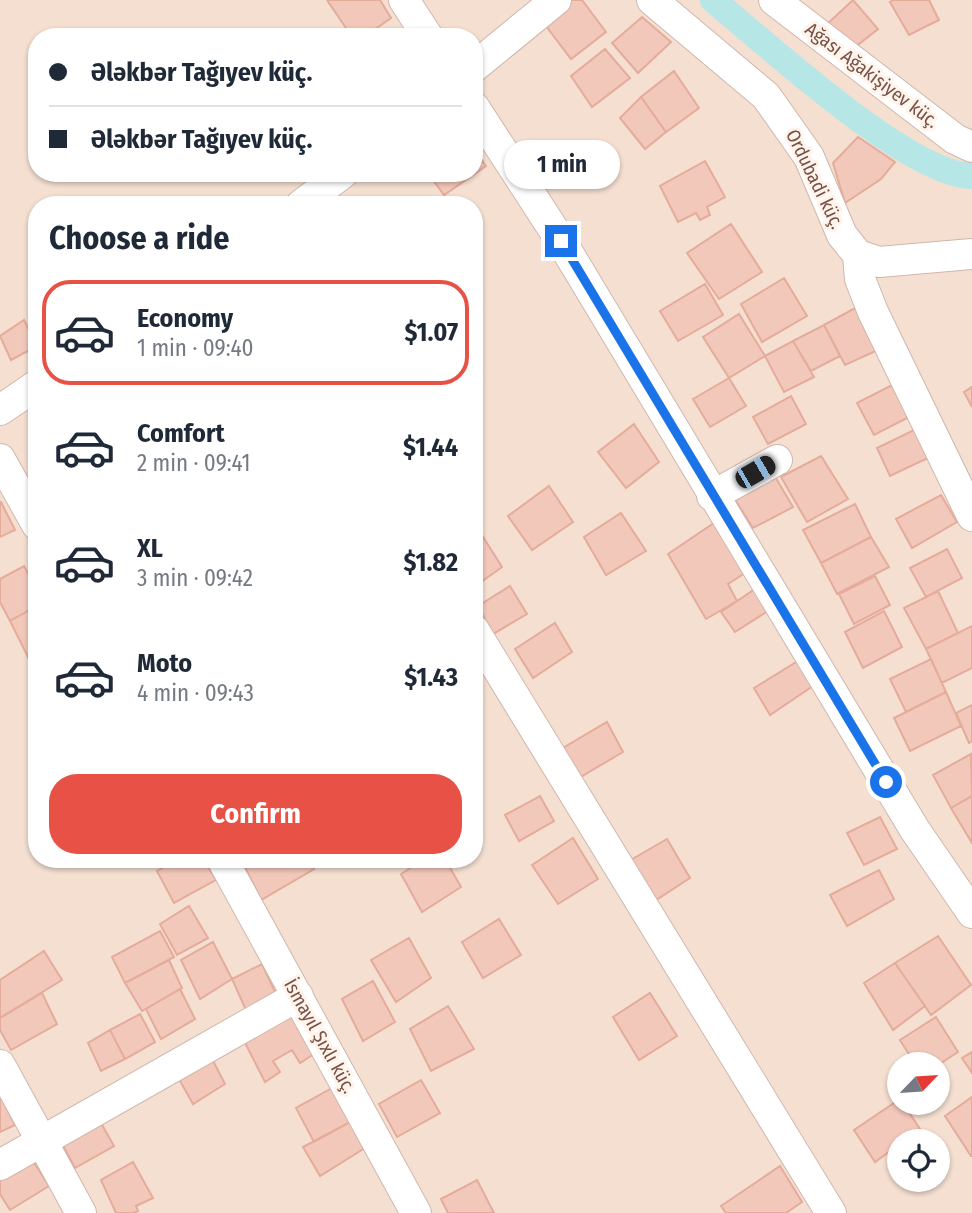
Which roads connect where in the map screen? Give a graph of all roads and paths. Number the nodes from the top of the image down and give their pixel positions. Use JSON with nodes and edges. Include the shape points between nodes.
{"nodes":[{"id":1,"x":404,"y":0,"type":"edge"},
{"id":2,"x":556,"y":0,"type":"edge"},
{"id":3,"x":652,"y":0,"type":"edge"},
{"id":4,"x":774,"y":0,"type":"edge"},
{"id":5,"x":422,"y":28,"type":"edge"},
{"id":6,"x":483,"y":60,"type":"edge"},
{"id":7,"x":483,"y":121,"type":"edge"},
{"id":8,"x":972,"y":147,"type":"edge"},
{"id":9,"x":331,"y":182,"type":"edge"},
{"id":10,"x":313,"y":196,"type":"edge"},
{"id":11,"x":972,"y":254,"type":"edge"},
{"id":12,"x":858,"y":255,"type":"junction"},
{"id":13,"x":28,"y":391,"type":"edge"},
{"id":14,"x":0,"y":410,"type":"edge"},
{"id":15,"x":0,"y":459,"type":"edge"},
{"id":16,"x":777,"y":460,"type":"dead end"},
{"id":17,"x":712,"y":496,"type":"junction"},
{"id":18,"x":28,"y":509,"type":"edge"},
{"id":19,"x":972,"y":516,"type":"edge"},
{"id":20,"x":483,"y":645,"type":"edge"},
{"id":21,"x":227,"y":868,"type":"edge"},
{"id":22,"x":972,"y":913,"type":"edge"},
{"id":23,"x":298,"y":996,"type":"junction"},
{"id":24,"x":0,"y":1065,"type":"edge"},
{"id":25,"x":39,"y":1140,"type":"junction"},
{"id":26,"x":0,"y":1165,"type":"edge"},
{"id":27,"x":81,"y":1213,"type":"edge"},
{"id":28,"x":416,"y":1213,"type":"edge"},
{"id":29,"x":831,"y":1213,"type":"edge"}],
"edges":[{"from":1,"to":5,"type":"street"},
{"from":2,"to":6,"type":"street"},
{"from":3,"to":12,"type":"street","name":"Ordubadi küç.","via":[[766,96],[808,157],[842,235]]},
{"from":4,"to":8,"type":"street","name":"Ağası Ağakişiyev küç.","via":[[955,139]]},
{"from":7,"to":17,"type":"street","via":[[561,241]]},
{"from":9,"to":10,"type":"street"},
{"from":11,"to":12,"type":"street","via":[[879,262]]},
{"from":12,"to":19,"type":"street","via":[[860,279],[873,312]]},
{"from":13,"to":14,"type":"street"},
{"from":15,"to":18,"type":"street"},
{"from":16,"to":17,"type":"street"},
{"from":17,"to":22,"type":"street","via":[[915,830]]},
{"from":20,"to":29,"type":"street"},
{"from":21,"to":23,"type":"street","name":"İsmayıl Şıxlı küç."},
{"from":23,"to":25,"type":"street"},
{"from":23,"to":28,"type":"street","name":"İsmayıl Şıxlı küç."},
{"from":24,"to":25,"type":"street"},
{"from":25,"to":26,"type":"street"},
{"from":25,"to":27,"type":"street"}]}
